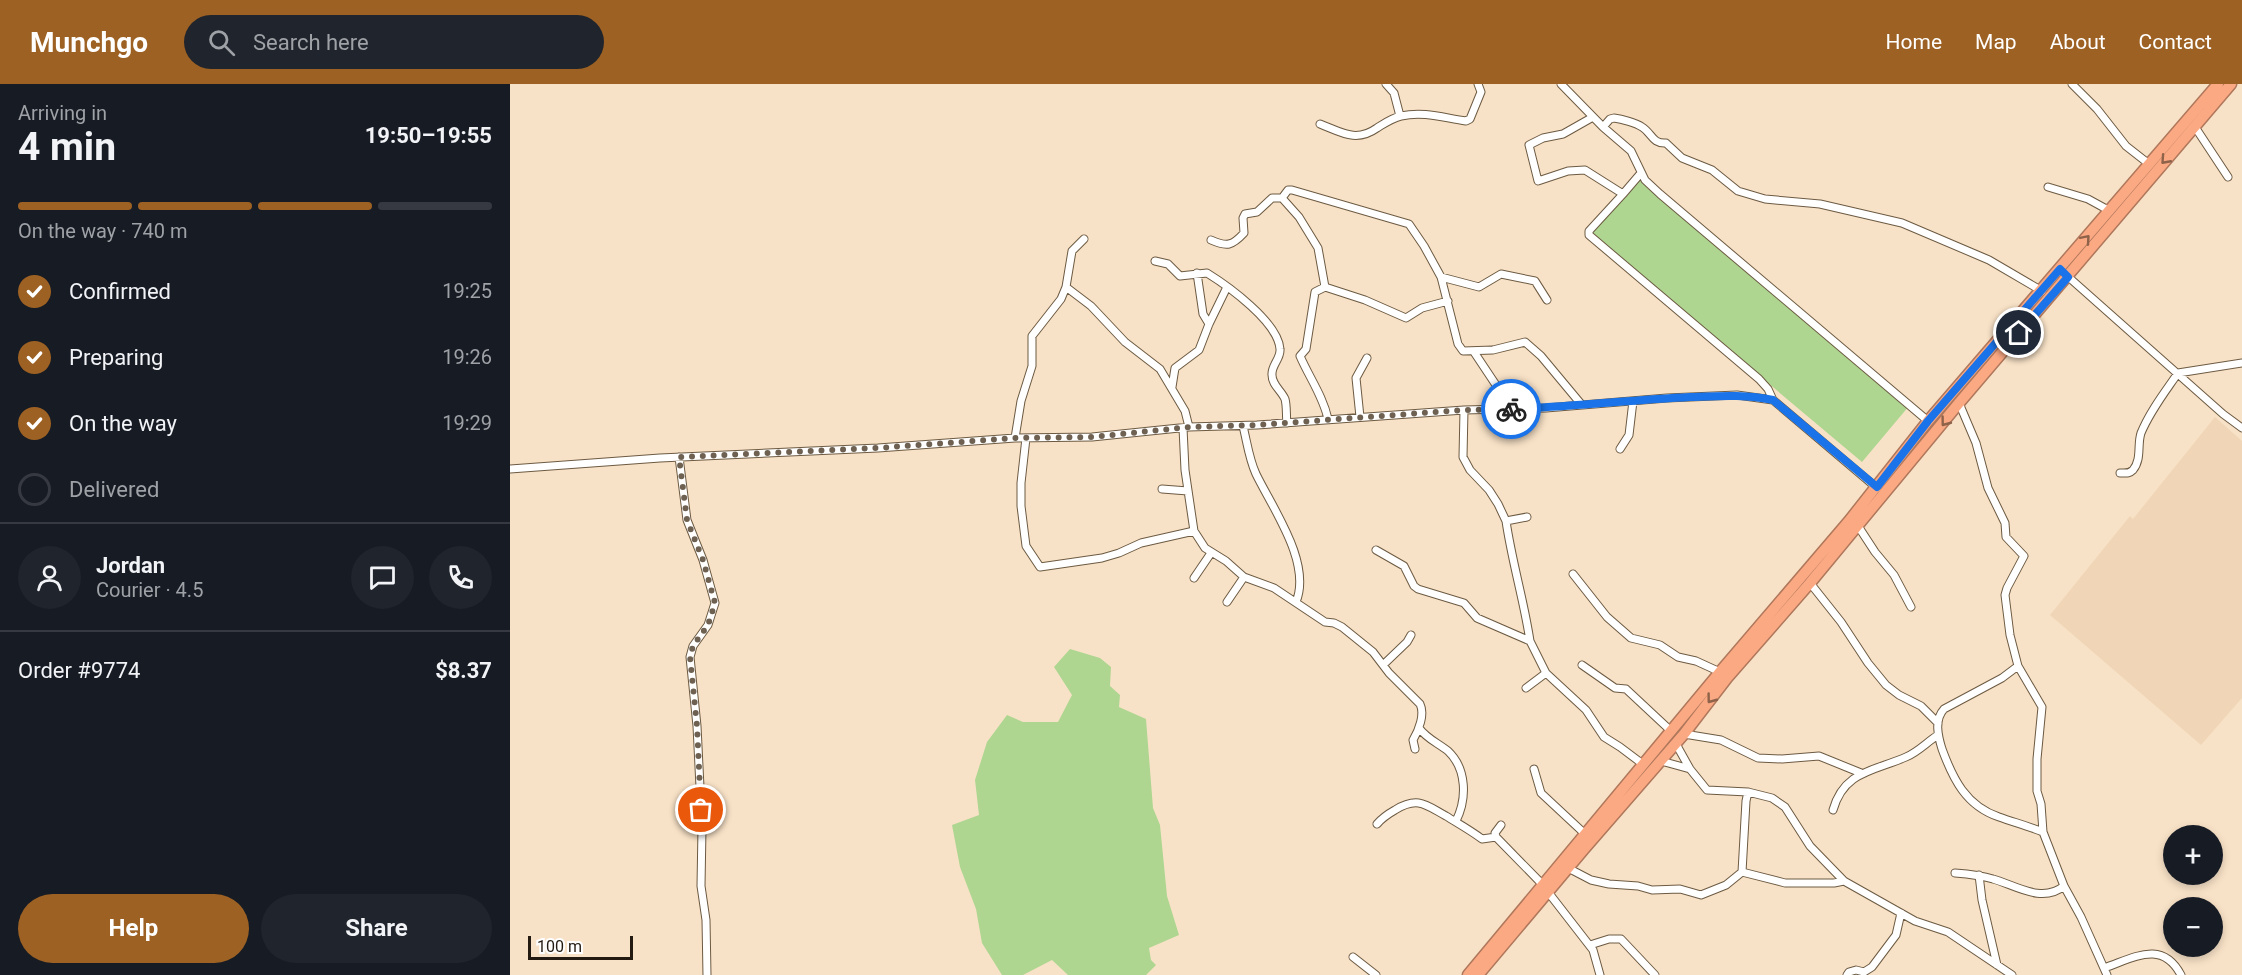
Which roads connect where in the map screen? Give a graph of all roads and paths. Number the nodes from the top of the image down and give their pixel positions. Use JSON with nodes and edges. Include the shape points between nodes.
{"nodes":[{"id":1,"x":1386,"y":84,"type":"edge"},
{"id":2,"x":1478,"y":84,"type":"edge"},
{"id":3,"x":1561,"y":84,"type":"edge"},
{"id":4,"x":2072,"y":84,"type":"edge"},
{"id":5,"x":2218,"y":84,"type":"edge"},
{"id":6,"x":2231,"y":84,"type":"edge"},
{"id":7,"x":1400,"y":116,"type":"junction"},
{"id":8,"x":1593,"y":117,"type":"junction"},
{"id":9,"x":1320,"y":124,"type":"dead end"},
{"id":10,"x":1603,"y":127,"type":"junction"},
{"id":11,"x":2195,"y":128,"type":"junction"},
{"id":12,"x":2149,"y":164,"type":"junction"},
{"id":13,"x":1641,"y":173,"type":"junction"},
{"id":14,"x":2228,"y":177,"type":"dead end"},
{"id":15,"x":2048,"y":187,"type":"dead end"},
{"id":16,"x":1623,"y":194,"type":"junction"},
{"id":17,"x":1282,"y":198,"type":"junction"},
{"id":18,"x":2110,"y":211,"type":"junction"},
{"id":19,"x":1084,"y":239,"type":"dead end"},
{"id":20,"x":1211,"y":240,"type":"dead end"},
{"id":21,"x":1155,"y":261,"type":"dead end"},
{"id":22,"x":1197,"y":273,"type":"junction"},
{"id":23,"x":2064,"y":273,"type":"junction"},
{"id":24,"x":1441,"y":277,"type":"junction"},
{"id":25,"x":1066,"y":287,"type":"junction"},
{"id":26,"x":1227,"y":287,"type":"junction"},
{"id":27,"x":1325,"y":287,"type":"junction"},
{"id":28,"x":2042,"y":291,"type":"junction"},
{"id":29,"x":1547,"y":300,"type":"dead end"},
{"id":30,"x":1448,"y":301,"type":"junction"},
{"id":31,"x":1209,"y":324,"type":"junction"},
{"id":32,"x":1474,"y":352,"type":"junction"},
{"id":33,"x":1367,"y":358,"type":"dead end"},
{"id":34,"x":2242,"y":363,"type":"edge"},
{"id":35,"x":2178,"y":373,"type":"junction"},
{"id":36,"x":1172,"y":387,"type":"junction"},
{"id":37,"x":1773,"y":400,"type":"junction"},
{"id":38,"x":1633,"y":401,"type":"junction"},
{"id":39,"x":1959,"y":403,"type":"junction"},
{"id":40,"x":1581,"y":404,"type":"junction"},
{"id":41,"x":1512,"y":409,"type":"junction"},
{"id":42,"x":1464,"y":410,"type":"junction"},
{"id":43,"x":1360,"y":417,"type":"junction"},
{"id":44,"x":1328,"y":419,"type":"junction"},
{"id":45,"x":1928,"y":421,"type":"junction"},
{"id":46,"x":1287,"y":423,"type":"junction"},
{"id":47,"x":1243,"y":426,"type":"junction"},
{"id":48,"x":1186,"y":428,"type":"junction"},
{"id":49,"x":2242,"y":428,"type":"edge"},
{"id":50,"x":1015,"y":438,"type":"junction"},
{"id":51,"x":1026,"y":438,"type":"junction"},
{"id":52,"x":1620,"y":449,"type":"dead end"},
{"id":53,"x":679,"y":457,"type":"junction"},
{"id":54,"x":510,"y":469,"type":"edge"},
{"id":55,"x":2120,"y":473,"type":"dead end"},
{"id":56,"x":1162,"y":489,"type":"dead end"},
{"id":57,"x":1880,"y":490,"type":"junction"},
{"id":58,"x":1188,"y":491,"type":"junction"},
{"id":59,"x":1527,"y":517,"type":"dead end"},
{"id":60,"x":1506,"y":522,"type":"junction"},
{"id":61,"x":1858,"y":526,"type":"junction"},
{"id":62,"x":1194,"y":531,"type":"junction"},
{"id":63,"x":1376,"y":550,"type":"dead end"},
{"id":64,"x":1211,"y":552,"type":"junction"},
{"id":65,"x":1573,"y":574,"type":"dead end"},
{"id":66,"x":1244,"y":577,"type":"junction"},
{"id":67,"x":1194,"y":578,"type":"dead end"},
{"id":68,"x":1810,"y":583,"type":"junction"},
{"id":69,"x":1227,"y":602,"type":"dead end"},
{"id":70,"x":1296,"y":602,"type":"junction"},
{"id":71,"x":1911,"y":608,"type":"dead end"},
{"id":72,"x":1411,"y":635,"type":"dead end"},
{"id":73,"x":1530,"y":641,"type":"junction"},
{"id":74,"x":1383,"y":665,"type":"junction"},
{"id":75,"x":1582,"y":665,"type":"dead end"},
{"id":76,"x":2018,"y":666,"type":"junction"},
{"id":77,"x":1720,"y":672,"type":"junction"},
{"id":78,"x":1546,"y":673,"type":"junction"},
{"id":79,"x":1526,"y":688,"type":"dead end"},
{"id":80,"x":1938,"y":723,"type":"junction"},
{"id":81,"x":1419,"y":728,"type":"junction"},
{"id":82,"x":1671,"y":731,"type":"junction"},
{"id":83,"x":1684,"y":734,"type":"junction"},
{"id":84,"x":1938,"y":735,"type":"junction"},
{"id":85,"x":1676,"y":744,"type":"junction"},
{"id":86,"x":1414,"y":749,"type":"dead end"},
{"id":87,"x":1661,"y":761,"type":"junction"},
{"id":88,"x":1644,"y":765,"type":"junction"},
{"id":89,"x":1534,"y":769,"type":"dead end"},
{"id":90,"x":1690,"y":769,"type":"junction"},
{"id":91,"x":1861,"y":773,"type":"junction"},
{"id":92,"x":1748,"y":792,"type":"junction"},
{"id":93,"x":1833,"y":810,"type":"dead end"},
{"id":94,"x":1456,"y":821,"type":"junction"},
{"id":95,"x":1377,"y":824,"type":"dead end"},
{"id":96,"x":1501,"y":825,"type":"dead end"},
{"id":97,"x":2043,"y":832,"type":"junction"},
{"id":98,"x":1585,"y":834,"type":"junction"},
{"id":99,"x":1496,"y":837,"type":"junction"},
{"id":100,"x":1568,"y":868,"type":"junction"},
{"id":101,"x":1742,"y":872,"type":"junction"},
{"id":102,"x":1955,"y":873,"type":"dead end"},
{"id":103,"x":1979,"y":875,"type":"junction"},
{"id":104,"x":1844,"y":881,"type":"junction"},
{"id":105,"x":2064,"y":886,"type":"junction"},
{"id":106,"x":1545,"y":888,"type":"junction"},
{"id":107,"x":1901,"y":913,"type":"junction"},
{"id":108,"x":1590,"y":945,"type":"junction"},
{"id":109,"x":1353,"y":957,"type":"dead end"},
{"id":110,"x":1997,"y":965,"type":"junction"},
{"id":111,"x":2106,"y":971,"type":"edge"},
{"id":112,"x":706,"y":975,"type":"edge"},
{"id":113,"x":1376,"y":975,"type":"edge"},
{"id":114,"x":1468,"y":975,"type":"edge"},
{"id":115,"x":1478,"y":975,"type":"edge"},
{"id":116,"x":1600,"y":975,"type":"edge"},
{"id":117,"x":1655,"y":975,"type":"edge"},
{"id":118,"x":1847,"y":975,"type":"edge"},
{"id":119,"x":2013,"y":975,"type":"edge"},
{"id":120,"x":2181,"y":975,"type":"edge"}],
"edges":[{"from":1,"to":7,"type":"street","via":[[1394,93]]},
{"from":2,"to":7,"type":"street","via":[[1481,92],[1466,121],[1424,113]]},
{"from":3,"to":8,"type":"street"},
{"from":4,"to":12,"type":"street","via":[[2126,146]]},
{"from":5,"to":12,"type":"highway"},
{"from":6,"to":11,"type":"highway"},
{"from":7,"to":9,"type":"street","via":[[1354,137]]},
{"from":8,"to":10,"type":"street"},
{"from":8,"to":16,"type":"street","via":[[1563,134],[1529,145],[1538,181],[1584,170]]},
{"from":10,"to":13,"type":"street","via":[[1631,151]]},
{"from":10,"to":28,"type":"street","via":[[1614,118],[1641,126],[1654,141],[1665,143],[1682,158],[1712,170],[1738,191],[1902,223],[1989,260]]},
{"from":11,"to":14,"type":"street"},
{"from":11,"to":23,"type":"highway","one_way":true},
{"from":12,"to":18,"type":"highway"},
{"from":13,"to":16,"type":"street"},
{"from":13,"to":45,"type":"street","via":[[1660,194]]},
{"from":15,"to":18,"type":"street","via":[[2088,199]]},
{"from":16,"to":37,"type":"street","via":[[1589,235],[1759,379]]},
{"from":17,"to":20,"type":"street","via":[[1272,198],[1257,212],[1245,214],[1245,233],[1228,245]]},
{"from":17,"to":24,"type":"street","via":[[1292,190],[1406,221]]},
{"from":17,"to":27,"type":"street","via":[[1318,248]]},
{"from":23,"to":18,"type":"highway","one_way":true},
{"from":19,"to":25,"type":"street","via":[[1072,251]]},
{"from":21,"to":22,"type":"street","via":[[1168,264],[1180,276]]},
{"from":22,"to":26,"type":"street","via":[[1207,273]]},
{"from":22,"to":31,"type":"street","via":[[1203,314]]},
{"from":23,"to":28,"type":"highway"},
{"from":23,"to":35,"type":"street"},
{"from":23,"to":39,"type":"highway"},
{"from":24,"to":29,"type":"street","via":[[1479,287],[1501,274],[1535,281]]},
{"from":24,"to":30,"type":"street"},
{"from":25,"to":36,"type":"street","via":[[1160,369]]},
{"from":25,"to":50,"type":"street","via":[[1057,306],[1032,336],[1032,366]]},
{"from":26,"to":31,"type":"street"},
{"from":26,"to":46,"type":"street","via":[[1253,308],[1279,342],[1280,357],[1272,374],[1285,399]]},
{"from":27,"to":30,"type":"street","via":[[1406,318],[1422,308]]},
{"from":27,"to":44,"type":"street","via":[[1315,292],[1306,349],[1300,356]]},
{"from":28,"to":45,"type":"highway"},
{"from":30,"to":32,"type":"street","via":[[1460,348]]},
{"from":31,"to":36,"type":"street","via":[[1199,350],[1175,368]]},
{"from":32,"to":40,"type":"street","via":[[1520,342],[1530,344]]},
{"from":32,"to":41,"type":"street"},
{"from":33,"to":43,"type":"street","via":[[1356,378]]},
{"from":34,"to":35,"type":"street"},
{"from":35,"to":49,"type":"street"},
{"from":35,"to":55,"type":"street","via":[[2142,432],[2136,464],[2128,474]]},
{"from":36,"to":48,"type":"street","via":[[1185,411]]},
{"from":37,"to":38,"type":"street","via":[[1737,395]]},
{"from":37,"to":57,"type":"street"},
{"from":38,"to":40,"type":"street"},
{"from":38,"to":52,"type":"street","via":[[1629,435]]},
{"from":39,"to":57,"type":"highway","one_way":true,"via":[[1940,429]]},
{"from":39,"to":76,"type":"street","via":[[1976,443],[1988,488],[2005,523],[2006,537],[2024,555],[2005,595]]},
{"from":40,"to":41,"type":"street"},
{"from":41,"to":42,"type":"street"},
{"from":42,"to":43,"type":"street"},
{"from":42,"to":60,"type":"street","via":[[1463,457],[1489,490]]},
{"from":43,"to":44,"type":"street"},
{"from":44,"to":46,"type":"street"},
{"from":45,"to":57,"type":"highway"},
{"from":46,"to":47,"type":"street"},
{"from":47,"to":48,"type":"street"},
{"from":47,"to":70,"type":"street","via":[[1256,474],[1296,557],[1301,587]]},
{"from":48,"to":51,"type":"street","via":[[1092,437]]},
{"from":48,"to":58,"type":"street"},
{"from":50,"to":51,"type":"street"},
{"from":50,"to":53,"type":"street"},
{"from":51,"to":62,"type":"street","via":[[1022,515],[1026,546],[1040,567],[1102,558],[1141,543]]},
{"from":53,"to":54,"type":"street"},
{"from":53,"to":112,"type":"street","via":[[687,520],[715,603],[690,657],[697,736]]},
{"from":56,"to":58,"type":"street"},
{"from":57,"to":61,"type":"highway"},
{"from":57,"to":77,"type":"highway"},
{"from":58,"to":62,"type":"street"},
{"from":59,"to":60,"type":"street"},
{"from":60,"to":73,"type":"street"},
{"from":61,"to":68,"type":"highway"},
{"from":61,"to":71,"type":"street","via":[[1894,575]]},
{"from":62,"to":64,"type":"street"},
{"from":63,"to":73,"type":"street","via":[[1404,566],[1418,589],[1464,603],[1477,618]]},
{"from":64,"to":66,"type":"street"},
{"from":64,"to":67,"type":"street"},
{"from":65,"to":77,"type":"street","via":[[1607,617],[1631,638],[1660,645],[1678,657]]},
{"from":66,"to":69,"type":"street"},
{"from":66,"to":70,"type":"street","via":[[1274,588]]},
{"from":68,"to":80,"type":"street","via":[[1886,685],[1921,706]]},
{"from":68,"to":83,"type":"highway","one_way":true},
{"from":70,"to":74,"type":"street","via":[[1325,622],[1339,625]]},
{"from":72,"to":74,"type":"street"},
{"from":73,"to":78,"type":"street"},
{"from":74,"to":81,"type":"street","via":[[1423,709]]},
{"from":75,"to":82,"type":"street","via":[[1615,688],[1626,689]]},
{"from":76,"to":80,"type":"street","via":[[1944,709]]},
{"from":76,"to":97,"type":"street","via":[[2042,707],[2037,791]]},
{"from":77,"to":82,"type":"highway"},
{"from":78,"to":79,"type":"street"},
{"from":78,"to":88,"type":"street","via":[[1586,710],[1604,737]]},
{"from":80,"to":84,"type":"street"},
{"from":81,"to":86,"type":"street","via":[[1413,740]]},
{"from":81,"to":94,"type":"street","via":[[1449,753],[1465,786]]},
{"from":82,"to":88,"type":"highway"},
{"from":83,"to":85,"type":"highway"},
{"from":83,"to":91,"type":"street","via":[[1721,740],[1758,758],[1818,756]]},
{"from":84,"to":91,"type":"street","via":[[1905,757]]},
{"from":84,"to":97,"type":"street","via":[[1954,778],[1977,806]]},
{"from":85,"to":87,"type":"highway"},
{"from":85,"to":90,"type":"street"},
{"from":87,"to":90,"type":"street"},
{"from":87,"to":100,"type":"highway"},
{"from":88,"to":98,"type":"highway"},
{"from":89,"to":98,"type":"street","via":[[1541,793]]},
{"from":90,"to":92,"type":"street","via":[[1707,790]]},
{"from":91,"to":93,"type":"street","via":[[1843,788]]},
{"from":92,"to":101,"type":"street"},
{"from":92,"to":104,"type":"street","via":[[1765,795],[1785,807],[1810,846]]},
{"from":94,"to":95,"type":"street","via":[[1415,802],[1398,808]]},
{"from":94,"to":99,"type":"street","via":[[1482,839]]},
{"from":96,"to":99,"type":"street"},
{"from":97,"to":105,"type":"street"},
{"from":98,"to":106,"type":"highway"},
{"from":99,"to":106,"type":"street"},
{"from":100,"to":101,"type":"street","via":[[1591,880],[1610,884],[1680,889],[1701,895],[1726,885]]},
{"from":100,"to":106,"type":"highway"},
{"from":101,"to":104,"type":"street","via":[[1785,883]]},
{"from":102,"to":103,"type":"street"},
{"from":103,"to":105,"type":"street","via":[[2021,891],[2052,893]]},
{"from":103,"to":110,"type":"street"},
{"from":104,"to":107,"type":"street"},
{"from":105,"to":111,"type":"street"},
{"from":106,"to":108,"type":"street"},
{"from":106,"to":114,"type":"highway"},
{"from":106,"to":115,"type":"highway"},
{"from":107,"to":110,"type":"street","via":[[1948,932]]},
{"from":107,"to":118,"type":"street","via":[[1896,935],[1872,967]]},
{"from":108,"to":116,"type":"street"},
{"from":108,"to":117,"type":"street","via":[[1621,939]]},
{"from":109,"to":113,"type":"street"},
{"from":110,"to":119,"type":"street"},
{"from":111,"to":120,"type":"street","via":[[2156,953],[2174,964]]}]}
